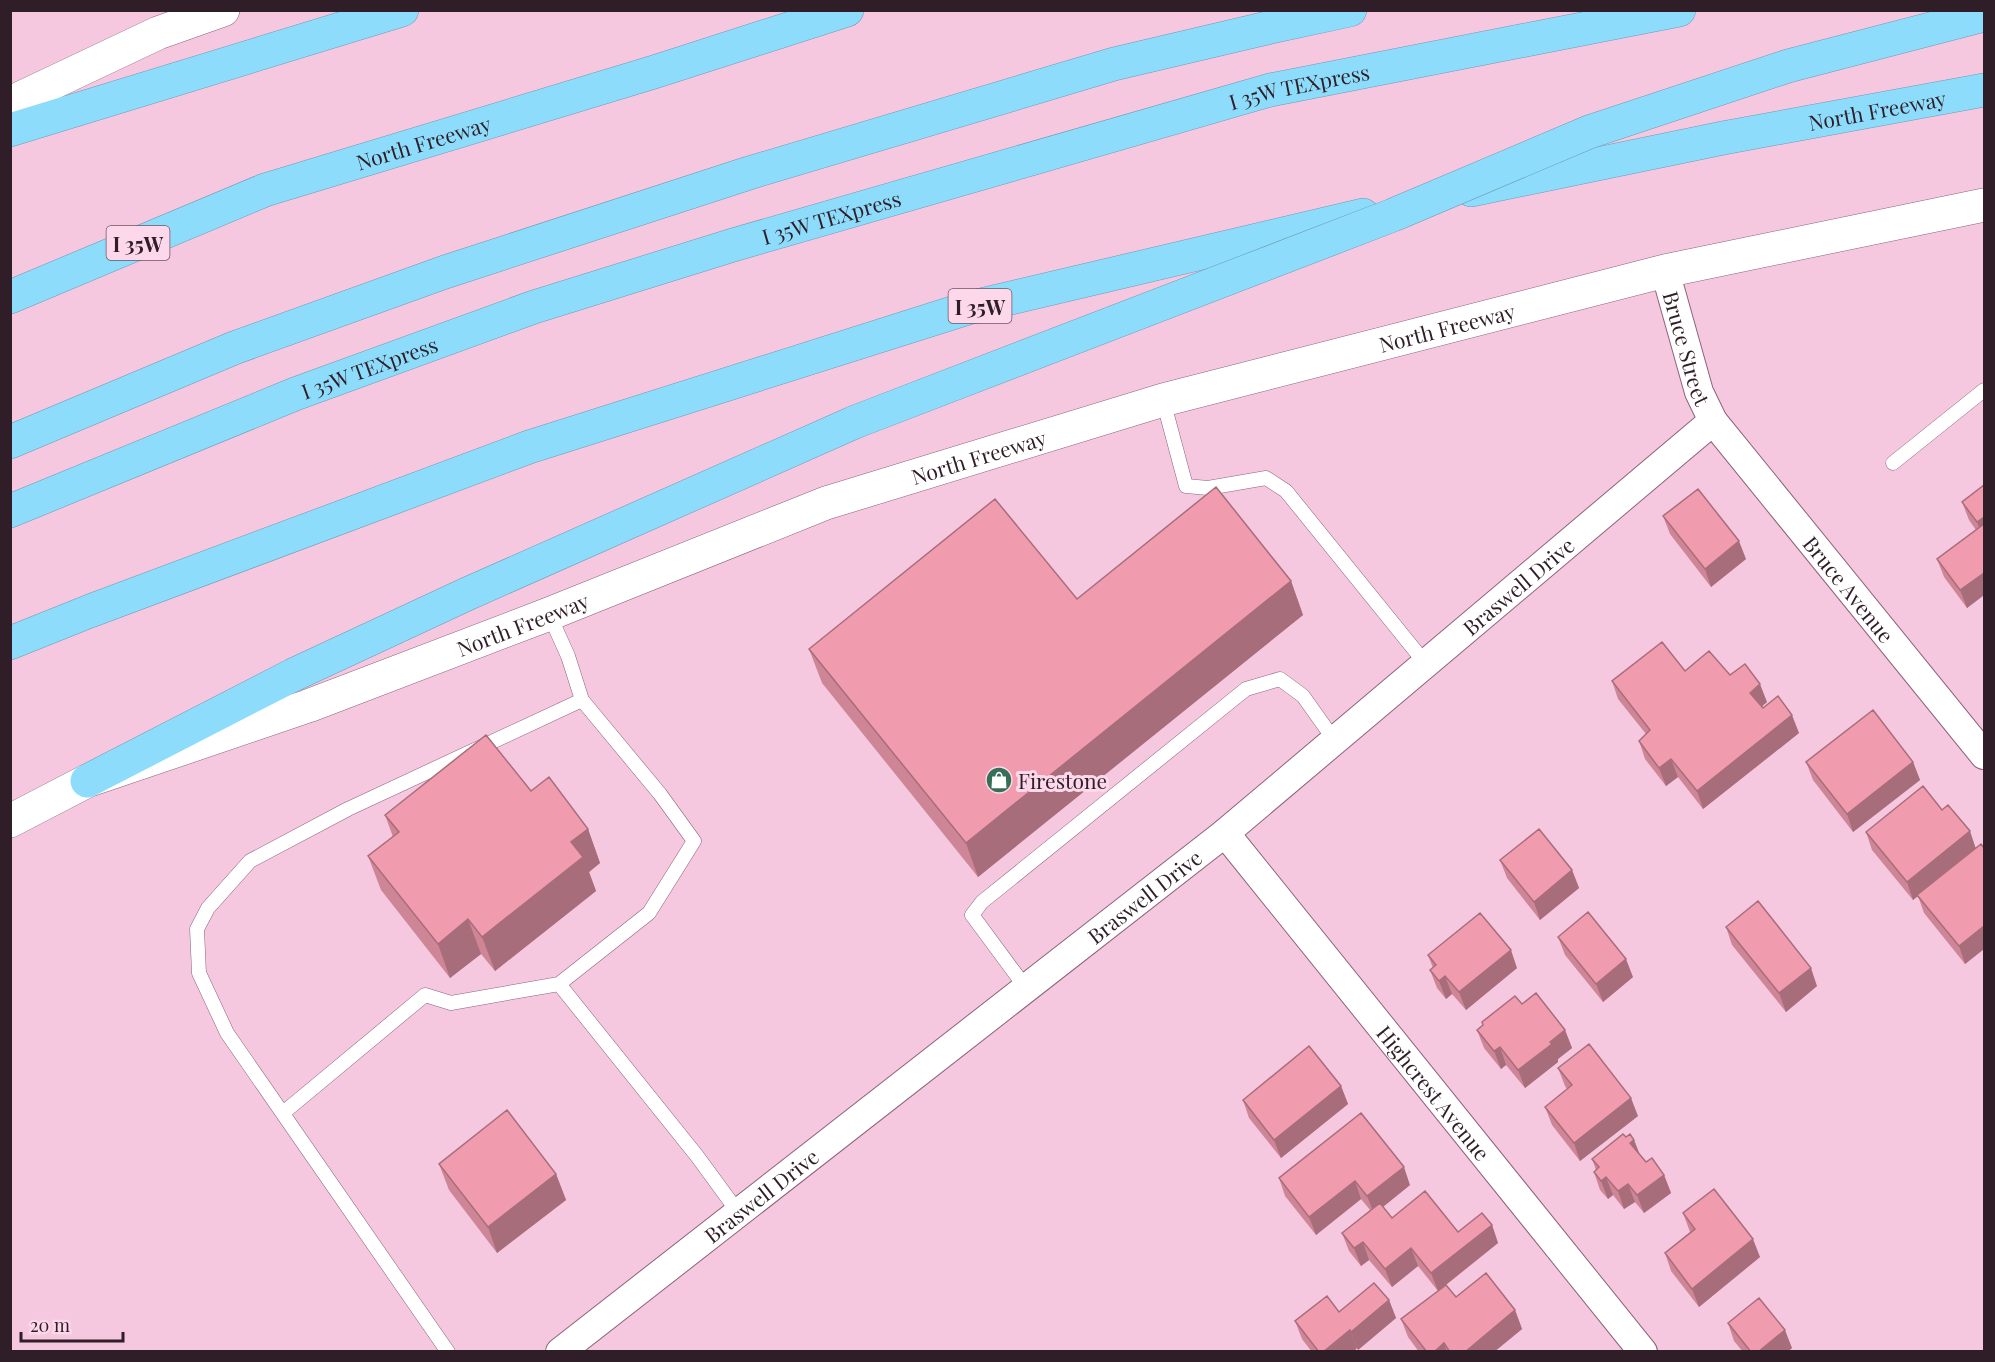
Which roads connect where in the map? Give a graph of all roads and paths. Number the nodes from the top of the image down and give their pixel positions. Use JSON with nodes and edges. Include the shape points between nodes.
{"nodes":[{"id":1,"x":223,"y":10,"type":"edge"},
{"id":2,"x":402,"y":10,"type":"edge"},
{"id":3,"x":847,"y":10,"type":"edge"},
{"id":4,"x":1350,"y":10,"type":"edge"},
{"id":5,"x":1679,"y":10,"type":"edge"},
{"id":6,"x":1984,"y":15,"type":"edge"},
{"id":7,"x":1984,"y":90,"type":"edge"},
{"id":8,"x":10,"y":103,"type":"edge"},
{"id":9,"x":10,"y":130,"type":"edge"},
{"id":10,"x":1984,"y":205,"type":"edge"},
{"id":11,"x":1665,"y":271,"type":"junction"},
{"id":12,"x":10,"y":297,"type":"edge"},
{"id":13,"x":1984,"y":390,"type":"edge"},
{"id":14,"x":1163,"y":400,"type":"junction"},
{"id":15,"x":1713,"y":421,"type":"junction"},
{"id":16,"x":10,"y":442,"type":"edge"},
{"id":17,"x":1893,"y":463,"type":"dead end"},
{"id":18,"x":10,"y":512,"type":"edge"},
{"id":19,"x":549,"y":614,"type":"junction"},
{"id":20,"x":10,"y":643,"type":"edge"},
{"id":21,"x":1426,"y":664,"type":"junction"},
{"id":22,"x":582,"y":700,"type":"junction"},
{"id":23,"x":1335,"y":741,"type":"junction"},
{"id":24,"x":1984,"y":755,"type":"edge"},
{"id":25,"x":87,"y":781,"type":"junction"},
{"id":26,"x":10,"y":821,"type":"edge"},
{"id":27,"x":1225,"y":833,"type":"junction"},
{"id":28,"x":559,"y":984,"type":"junction"},
{"id":29,"x":1026,"y":988,"type":"junction"},
{"id":30,"x":283,"y":1113,"type":"junction"},
{"id":31,"x":738,"y":1212,"type":"junction"},
{"id":32,"x":448,"y":1352,"type":"edge"},
{"id":33,"x":560,"y":1352,"type":"edge"},
{"id":34,"x":1643,"y":1352,"type":"edge"}],
"edges":[{"from":1,"to":8,"type":"main road","via":[[158,33]]},
{"from":2,"to":9,"type":"highway"},
{"from":3,"to":12,"type":"highway","name":"North Freeway","number":"I 35W","via":[[265,189]]},
{"from":4,"to":16,"type":"highway","via":[[1114,64],[738,177],[445,272],[256,340]]},
{"from":5,"to":18,"type":"highway","name":"I 35W TEXpress","via":[[1270,90],[733,245],[534,307],[295,394]]},
{"from":6,"to":25,"type":"highway","bridge":true,"via":[[1788,66],[1589,132],[1393,215],[855,422],[436,608],[293,675]]},
{"from":7,"to":20,"type":"highway","name":"North Freeway","number":"I 35W","via":[[1456,193],[968,308],[529,447]]},
{"from":10,"to":11,"type":"main road","name":"North Freeway"},
{"from":11,"to":14,"type":"main road","name":"North Freeway"},
{"from":11,"to":15,"type":"street","name":"Bruce Street","via":[[1699,392]]},
{"from":13,"to":17,"type":"lane"},
{"from":14,"to":19,"type":"main road","name":"North Freeway","via":[[826,503]]},
{"from":14,"to":21,"type":"lane","via":[[1186,486],[1208,488],[1266,478],[1286,491]]},
{"from":15,"to":21,"type":"street","name":"Braswell Drive"},
{"from":15,"to":24,"type":"street","name":"Bruce Avenue"},
{"from":19,"to":22,"type":"lane"},
{"from":19,"to":25,"type":"main road","name":"North Freeway","via":[[308,706]]},
{"from":21,"to":23,"type":"street","name":"Braswell Drive"},
{"from":22,"to":28,"type":"lane","via":[[694,841],[650,913]]},
{"from":22,"to":30,"type":"lane","via":[[348,809],[250,861],[208,908],[197,929],[199,973],[227,1033]]},
{"from":23,"to":27,"type":"street","name":"Braswell Drive"},
{"from":23,"to":29,"type":"lane","via":[[1303,696],[1280,679],[1246,689],[982,902],[972,915]]},
{"from":25,"to":26,"type":"main road","name":"North Freeway"},
{"from":27,"to":29,"type":"street","name":"Braswell Drive"},
{"from":27,"to":34,"type":"street","name":"Highcrest Avenue"},
{"from":28,"to":30,"type":"lane","via":[[451,1003],[425,995]]},
{"from":28,"to":31,"type":"lane","via":[[698,1156]]},
{"from":29,"to":31,"type":"street","name":"Braswell Drive"},
{"from":30,"to":32,"type":"lane"},
{"from":31,"to":33,"type":"street","name":"Braswell Drive"}]}
